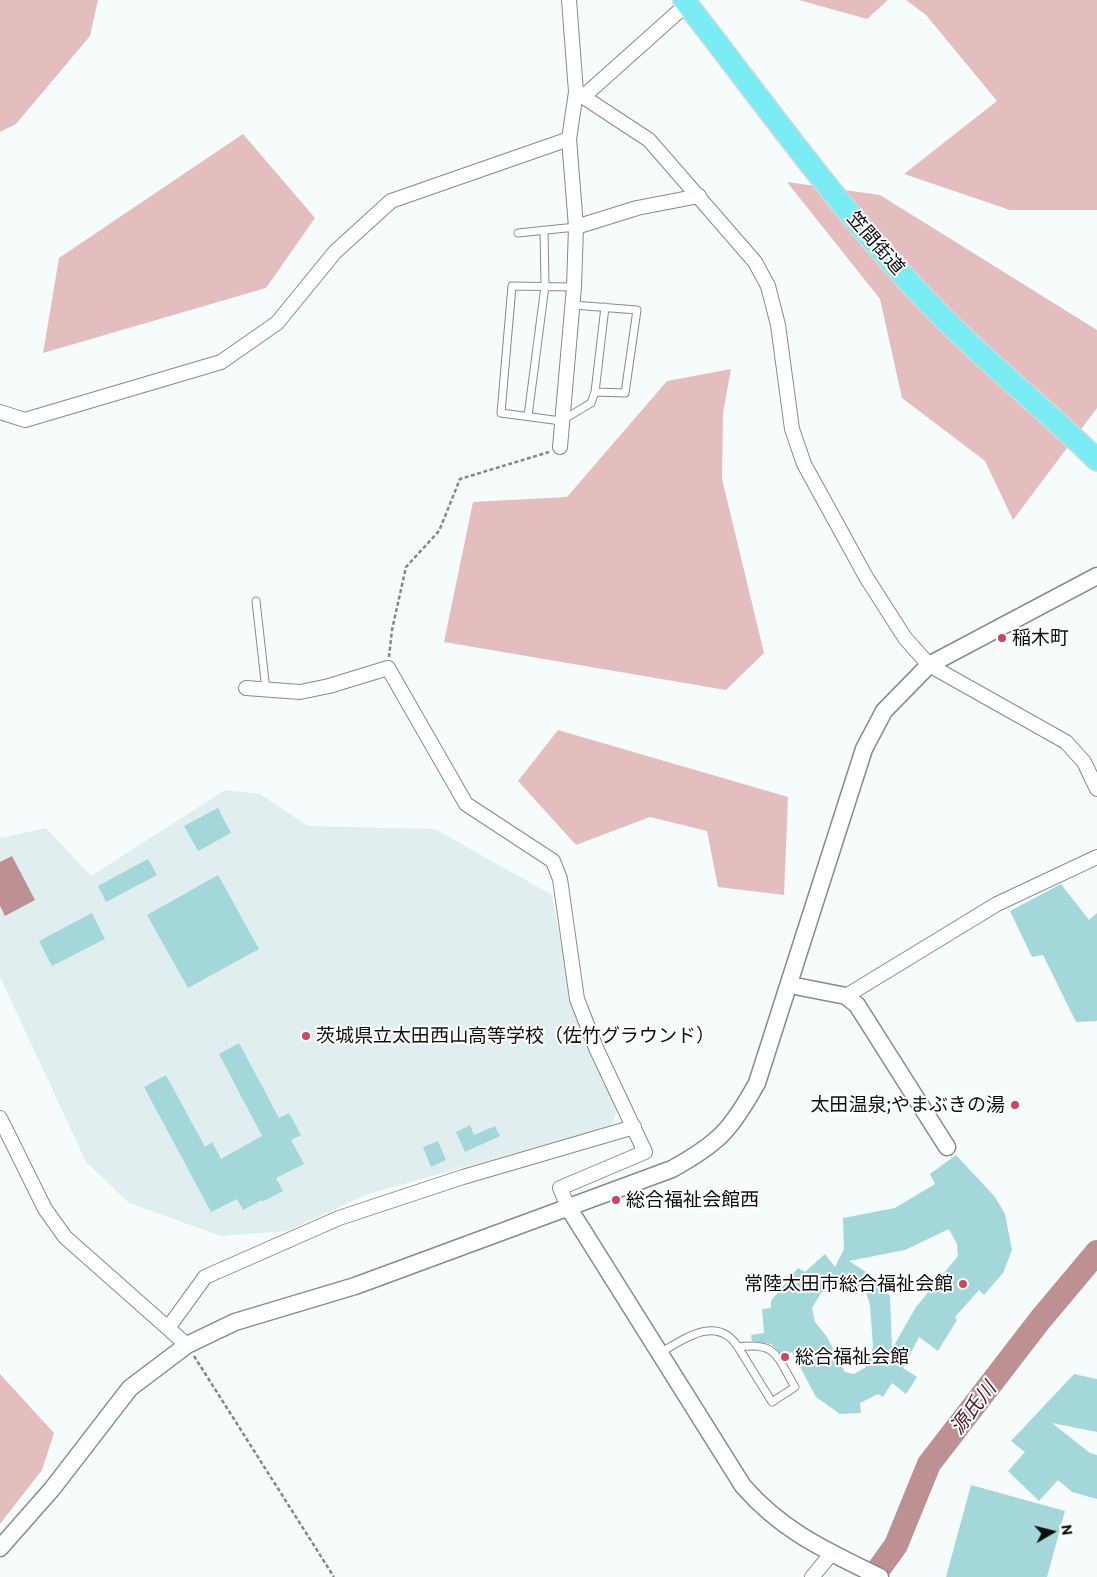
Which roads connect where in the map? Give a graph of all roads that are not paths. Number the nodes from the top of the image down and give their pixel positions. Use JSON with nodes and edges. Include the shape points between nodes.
{"nodes":[{"id":1,"x":569,"y":0,"type":"edge"},
{"id":2,"x":686,"y":2,"type":"edge"},
{"id":3,"x":580,"y":94,"type":"junction"},
{"id":4,"x":569,"y":139,"type":"junction"},
{"id":5,"x":699,"y":196,"type":"junction"},
{"id":6,"x":576,"y":227,"type":"junction"},
{"id":7,"x":544,"y":230,"type":"junction"},
{"id":8,"x":518,"y":232,"type":"dead end"},
{"id":9,"x":545,"y":286,"type":"junction"},
{"id":10,"x":574,"y":286,"type":"junction"},
{"id":11,"x":572,"y":305,"type":"junction"},
{"id":12,"x":605,"y":307,"type":"junction"},
{"id":13,"x":595,"y":392,"type":"junction"},
{"id":14,"x":0,"y":412,"type":"edge"},
{"id":15,"x":528,"y":416,"type":"junction"},
{"id":16,"x":561,"y":421,"type":"junction"},
{"id":17,"x":560,"y":447,"type":"road end"},
{"id":18,"x":1097,"y":460,"type":"edge"},
{"id":19,"x":1097,"y":576,"type":"edge"},
{"id":20,"x":256,"y":602,"type":"dead end"},
{"id":21,"x":928,"y":665,"type":"junction"},
{"id":22,"x":246,"y":688,"type":"dead end"},
{"id":23,"x":266,"y":690,"type":"junction"},
{"id":24,"x":1097,"y":789,"type":"edge"},
{"id":25,"x":1097,"y":857,"type":"edge"},
{"id":26,"x":790,"y":985,"type":"junction"},
{"id":27,"x":846,"y":996,"type":"junction"},
{"id":28,"x":0,"y":1118,"type":"edge"},
{"id":29,"x":634,"y":1127,"type":"junction"},
{"id":30,"x":947,"y":1146,"type":"dead end"},
{"id":31,"x":568,"y":1207,"type":"junction"},
{"id":32,"x":168,"y":1328,"type":"junction"},
{"id":33,"x":187,"y":1345,"type":"junction"},
{"id":34,"x":738,"y":1347,"type":"junction"},
{"id":35,"x":660,"y":1353,"type":"junction"},
{"id":36,"x":0,"y":1548,"type":"edge"},
{"id":37,"x":838,"y":1556,"type":"junction"},
{"id":38,"x":812,"y":1577,"type":"edge"},
{"id":39,"x":880,"y":1577,"type":"edge"}],
"edges":[{"from":1,"to":3,"type":"street"},
{"from":2,"to":3,"type":"street"},
{"from":2,"to":18,"type":"main road","name":"笠間街道","via":[[875,243],[921,295],[987,361]]},
{"from":3,"to":4,"type":"street"},
{"from":3,"to":5,"type":"street","via":[[649,140]]},
{"from":4,"to":6,"type":"street"},
{"from":4,"to":14,"type":"street","via":[[391,201],[335,252],[277,323],[221,362],[25,420]]},
{"from":5,"to":6,"type":"street","via":[[637,208]]},
{"from":5,"to":21,"type":"street","via":[[754,262],[768,286],[778,325],[792,429],[804,464],[866,577],[905,638]]},
{"from":6,"to":7,"type":"lane"},
{"from":6,"to":10,"type":"street"},
{"from":7,"to":8,"type":"lane"},
{"from":7,"to":9,"type":"lane"},
{"from":9,"to":10,"type":"lane"},
{"from":9,"to":15,"type":"lane"},
{"from":9,"to":15,"type":"lane","via":[[512,286],[501,413]]},
{"from":10,"to":11,"type":"street"},
{"from":11,"to":12,"type":"lane"},
{"from":11,"to":16,"type":"street"},
{"from":12,"to":13,"type":"lane"},
{"from":12,"to":13,"type":"lane","via":[[637,310],[625,393]]},
{"from":13,"to":16,"type":"lane","via":[[591,403]]},
{"from":15,"to":16,"type":"lane"},
{"from":16,"to":17,"type":"street"},
{"from":19,"to":21,"type":"street"},
{"from":20,"to":23,"type":"lane"},
{"from":21,"to":24,"type":"street","via":[[1066,742],[1084,762]]},
{"from":21,"to":26,"type":"street","via":[[884,711],[864,749]]},
{"from":22,"to":23,"type":"street"},
{"from":23,"to":29,"type":"street","via":[[300,692],[388,668],[466,804],[553,861],[560,879],[577,999],[596,1048]]},
{"from":25,"to":27,"type":"street","via":[[997,904]]},
{"from":26,"to":27,"type":"street"},
{"from":26,"to":31,"type":"street","via":[[757,1084],[739,1115],[721,1137],[672,1169]]},
{"from":27,"to":30,"type":"street","via":[[857,1005]]},
{"from":28,"to":32,"type":"street","via":[[45,1209],[66,1236]]},
{"from":29,"to":31,"type":"street","via":[[645,1152],[560,1188]]},
{"from":29,"to":32,"type":"street","via":[[463,1177],[330,1222],[205,1277]]},
{"from":31,"to":33,"type":"street","via":[[355,1286],[235,1322]]},
{"from":31,"to":35,"type":"street"},
{"from":32,"to":33,"type":"street"},
{"from":33,"to":36,"type":"street","via":[[130,1388],[52,1489]]},
{"from":34,"to":34,"type":"lane","via":[[759,1344],[767,1347],[775,1354],[795,1387],[772,1402]]},
{"from":34,"to":35,"type":"lane","via":[[732,1338],[706,1330],[697,1331]]},
{"from":35,"to":37,"type":"street","via":[[743,1486],[763,1509]]},
{"from":37,"to":38,"type":"street"},
{"from":37,"to":39,"type":"street"}]}
